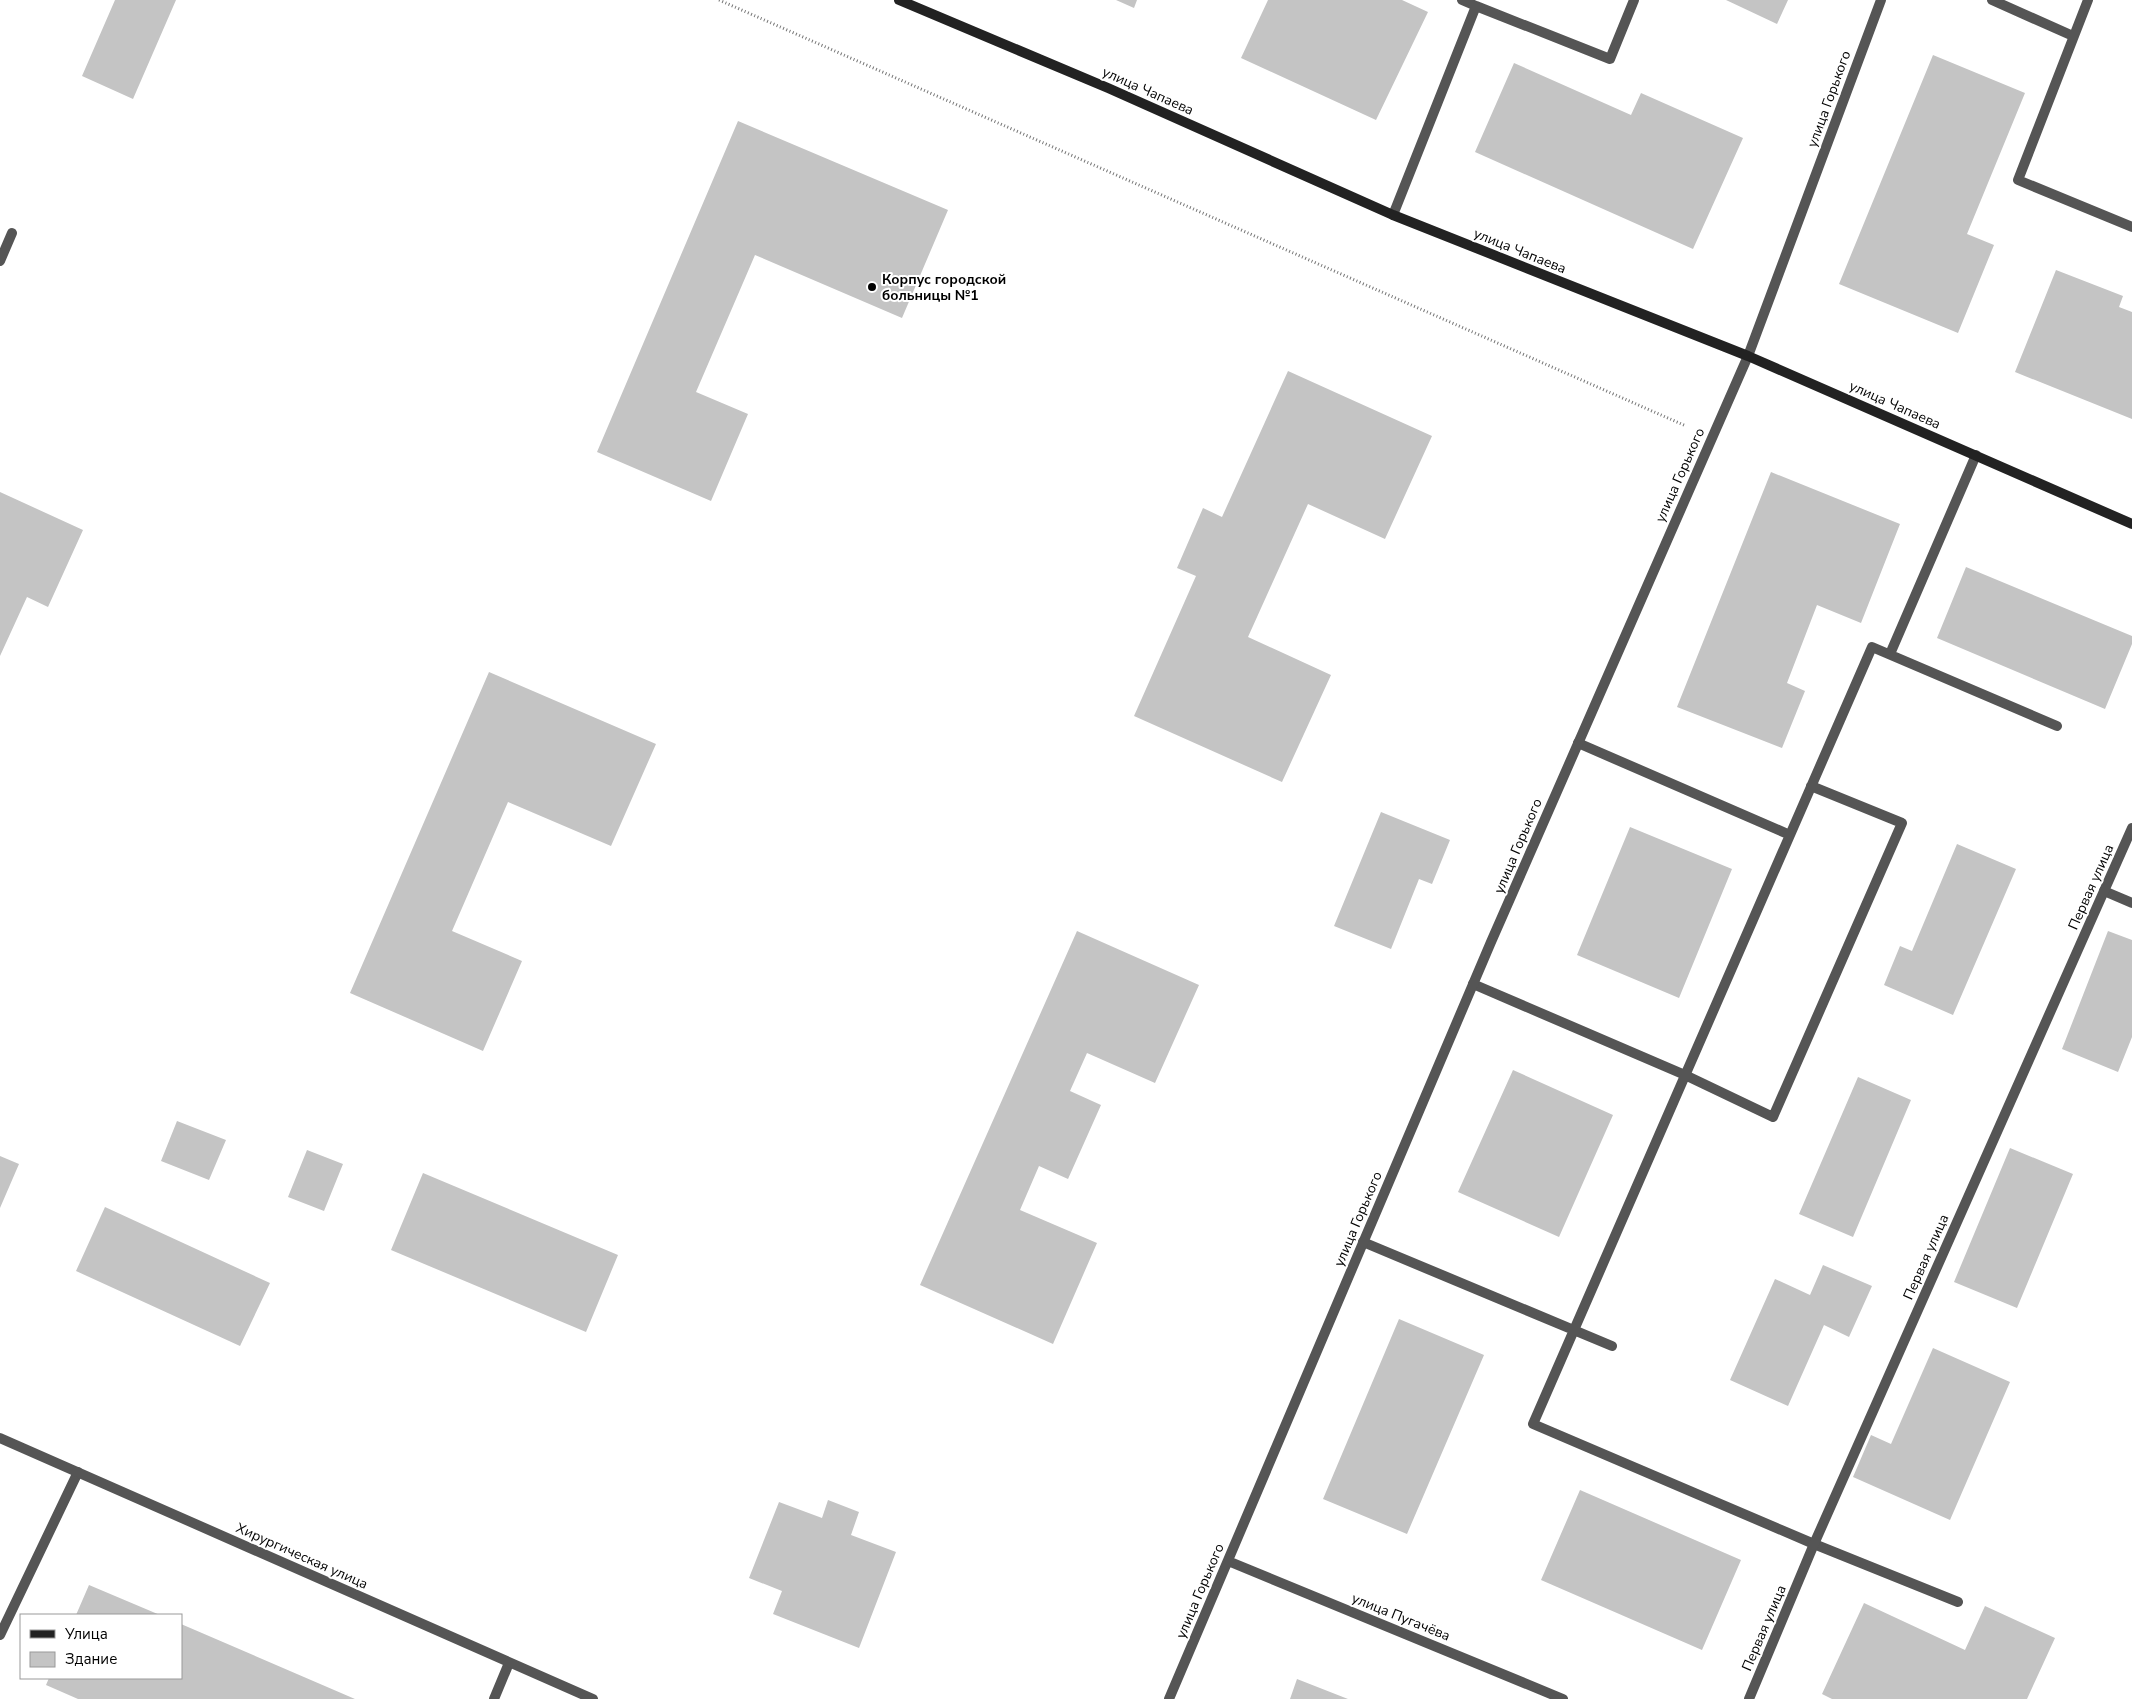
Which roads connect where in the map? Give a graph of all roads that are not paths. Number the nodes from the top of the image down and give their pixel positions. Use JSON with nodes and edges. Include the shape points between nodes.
{"nodes":[{"id":1,"x":899,"y":0,"type":"edge"},
{"id":2,"x":1462,"y":0,"type":"edge"},
{"id":3,"x":1634,"y":0,"type":"edge"},
{"id":4,"x":1881,"y":0,"type":"edge"},
{"id":5,"x":1992,"y":0,"type":"edge"},
{"id":6,"x":2088,"y":0,"type":"edge"},
{"id":7,"x":1476,"y":6,"type":"junction"},
{"id":8,"x":2073,"y":36,"type":"junction"},
{"id":9,"x":1393,"y":215,"type":"junction"},
{"id":10,"x":2132,"y":227,"type":"edge"},
{"id":11,"x":12,"y":233,"type":"dead end"},
{"id":12,"x":0,"y":261,"type":"edge"},
{"id":13,"x":1748,"y":356,"type":"junction"},
{"id":14,"x":1976,"y":455,"type":"junction"},
{"id":15,"x":2132,"y":524,"type":"edge"},
{"id":16,"x":1890,"y":654,"type":"junction"},
{"id":17,"x":2057,"y":726,"type":"dead end"},
{"id":18,"x":1578,"y":743,"type":"junction"},
{"id":19,"x":1811,"y":786,"type":"junction"},
{"id":20,"x":2132,"y":828,"type":"edge"},
{"id":21,"x":1790,"y":835,"type":"junction"},
{"id":22,"x":2104,"y":891,"type":"junction"},
{"id":23,"x":2132,"y":903,"type":"edge"},
{"id":24,"x":1473,"y":984,"type":"junction"},
{"id":25,"x":1686,"y":1075,"type":"junction"},
{"id":26,"x":1363,"y":1242,"type":"junction"},
{"id":27,"x":1574,"y":1330,"type":"junction"},
{"id":28,"x":1612,"y":1346,"type":"dead end"},
{"id":29,"x":0,"y":1438,"type":"edge"},
{"id":30,"x":78,"y":1472,"type":"junction"},
{"id":31,"x":1814,"y":1544,"type":"junction"},
{"id":32,"x":1228,"y":1561,"type":"junction"},
{"id":33,"x":1958,"y":1602,"type":"dead end"},
{"id":34,"x":0,"y":1635,"type":"edge"},
{"id":35,"x":509,"y":1663,"type":"junction"},
{"id":36,"x":494,"y":1699,"type":"edge"},
{"id":37,"x":592,"y":1699,"type":"edge"},
{"id":38,"x":1169,"y":1699,"type":"edge"},
{"id":39,"x":1563,"y":1699,"type":"edge"},
{"id":40,"x":1749,"y":1699,"type":"edge"}],
"edges":[{"from":1,"to":9,"type":"main road","name":"улица Чапаева","via":[[1108,88]]},
{"from":2,"to":7,"type":"street"},
{"from":3,"to":7,"type":"street","via":[[1610,59]]},
{"from":4,"to":13,"type":"street","name":"улица Горького"},
{"from":5,"to":8,"type":"street"},
{"from":6,"to":8,"type":"street"},
{"from":7,"to":9,"type":"street"},
{"from":8,"to":10,"type":"street","via":[[2018,180]]},
{"from":9,"to":13,"type":"main road","name":"улица Чапаева"},
{"from":11,"to":12,"type":"street"},
{"from":13,"to":14,"type":"main road","name":"улица Чапаева"},
{"from":13,"to":18,"type":"street","name":"улица Горького"},
{"from":14,"to":15,"type":"main road","name":"улица Чапаева"},
{"from":14,"to":16,"type":"street"},
{"from":16,"to":17,"type":"street"},
{"from":16,"to":19,"type":"street","via":[[1872,647]]},
{"from":18,"to":21,"type":"street"},
{"from":18,"to":24,"type":"street","name":"улица Горького"},
{"from":19,"to":21,"type":"street"},
{"from":19,"to":25,"type":"street","via":[[1902,823],[1773,1117]]},
{"from":20,"to":22,"type":"street","name":"Первая улица"},
{"from":21,"to":25,"type":"street"},
{"from":22,"to":23,"type":"street"},
{"from":22,"to":31,"type":"street","name":"Первая улица"},
{"from":24,"to":25,"type":"street"},
{"from":24,"to":26,"type":"street","name":"улица Горького"},
{"from":25,"to":27,"type":"street"},
{"from":26,"to":27,"type":"street"},
{"from":26,"to":32,"type":"street","name":"улица Горького"},
{"from":27,"to":28,"type":"street"},
{"from":27,"to":31,"type":"street","via":[[1534,1424]]},
{"from":29,"to":30,"type":"street","name":"Хирургическая улица"},
{"from":30,"to":34,"type":"street"},
{"from":30,"to":35,"type":"street","name":"Хирургическая улица"},
{"from":31,"to":33,"type":"street"},
{"from":31,"to":40,"type":"street","name":"Первая улица"},
{"from":32,"to":38,"type":"street","name":"улица Горького"},
{"from":32,"to":39,"type":"street","name":"улица Пугачёва"},
{"from":35,"to":36,"type":"street"},
{"from":35,"to":37,"type":"street","name":"Хирургическая улица"}]}
